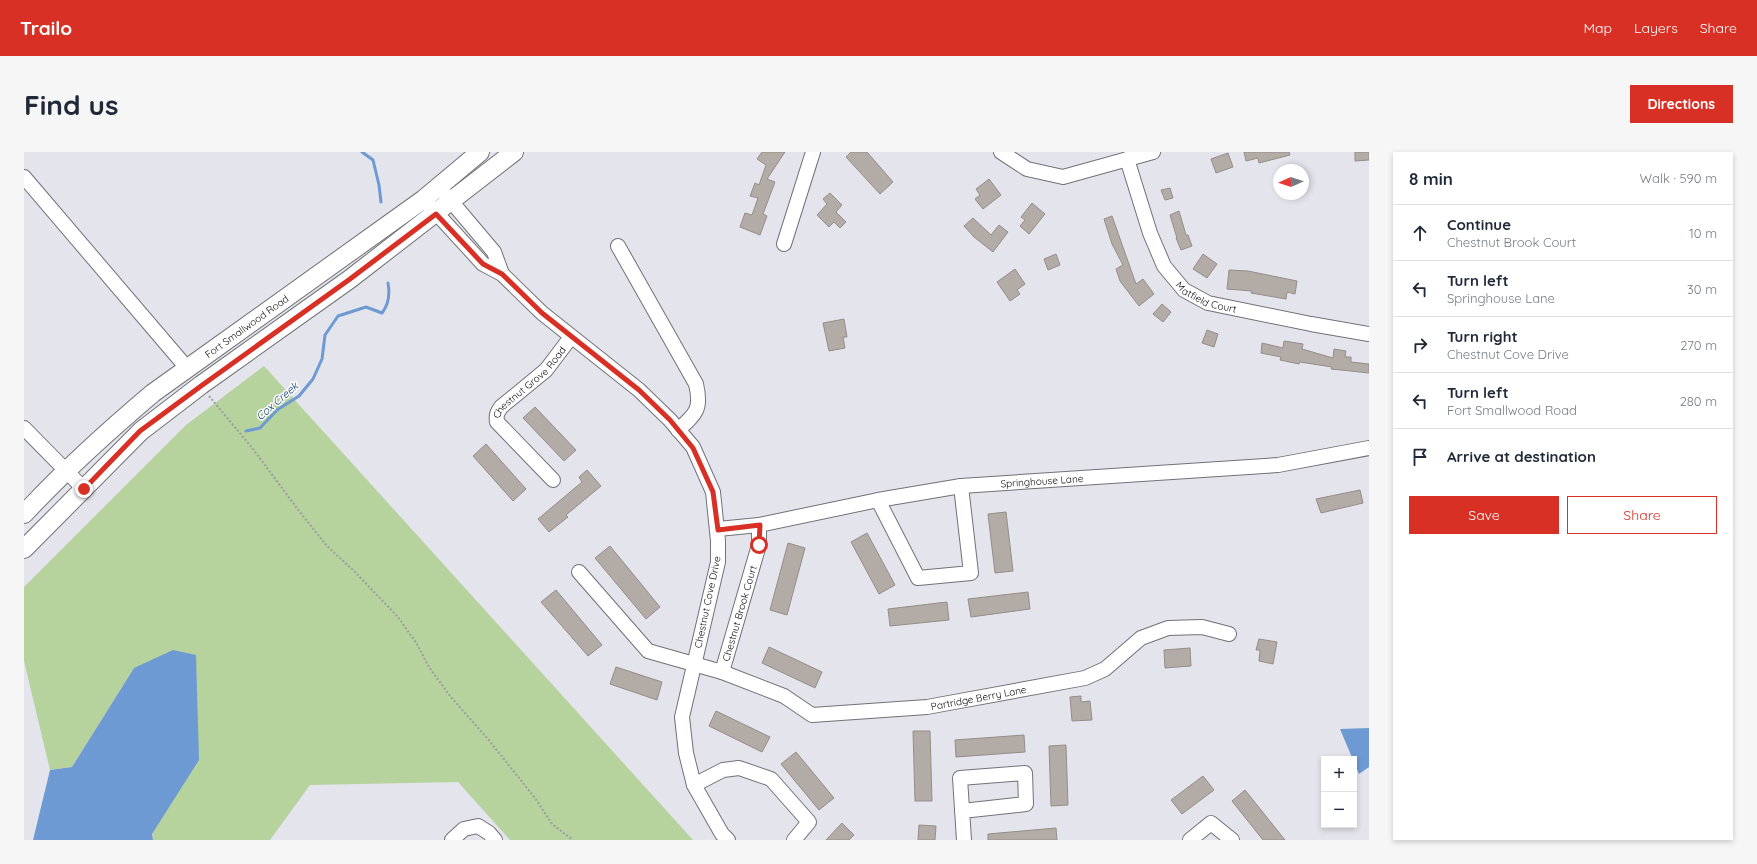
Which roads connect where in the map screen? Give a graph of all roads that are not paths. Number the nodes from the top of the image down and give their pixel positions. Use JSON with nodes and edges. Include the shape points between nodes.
{"nodes":[{"id":1,"x":480,"y":152,"type":"edge"},
{"id":2,"x":514,"y":152,"type":"edge"},
{"id":3,"x":813,"y":152,"type":"edge"},
{"id":4,"x":1001,"y":152,"type":"edge"},
{"id":5,"x":1153,"y":152,"type":"edge"},
{"id":6,"x":1127,"y":159,"type":"junction"},
{"id":7,"x":24,"y":177,"type":"edge"},
{"id":8,"x":438,"y":187,"type":"junction"},
{"id":9,"x":424,"y":199,"type":"junction"},
{"id":10,"x":450,"y":201,"type":"junction"},
{"id":11,"x":436,"y":214,"type":"junction"},
{"id":12,"x":784,"y":244,"type":"dead end"},
{"id":13,"x":618,"y":246,"type":"dead end"},
{"id":14,"x":502,"y":274,"type":"junction"},
{"id":15,"x":1369,"y":334,"type":"edge"},
{"id":16,"x":571,"y":337,"type":"junction"},
{"id":17,"x":187,"y":368,"type":"junction"},
{"id":18,"x":24,"y":428,"type":"edge"},
{"id":19,"x":678,"y":430,"type":"junction"},
{"id":20,"x":1369,"y":448,"type":"edge"},
{"id":21,"x":66,"y":471,"type":"junction"},
{"id":22,"x":554,"y":480,"type":"dead end"},
{"id":23,"x":961,"y":486,"type":"junction"},
{"id":24,"x":84,"y":489,"type":"junction"},
{"id":25,"x":878,"y":500,"type":"junction"},
{"id":26,"x":24,"y":514,"type":"edge"},
{"id":27,"x":760,"y":525,"type":"junction"},
{"id":28,"x":718,"y":530,"type":"junction"},
{"id":29,"x":24,"y":549,"type":"edge"},
{"id":30,"x":579,"y":572,"type":"dead end"},
{"id":31,"x":1229,"y":634,"type":"dead end"},
{"id":32,"x":693,"y":664,"type":"junction"},
{"id":33,"x":722,"y":672,"type":"junction"},
{"id":34,"x":694,"y":785,"type":"junction"},
{"id":35,"x":962,"y":811,"type":"junction"},
{"id":36,"x":452,"y":840,"type":"edge"},
{"id":37,"x":495,"y":840,"type":"edge"},
{"id":38,"x":728,"y":840,"type":"edge"},
{"id":39,"x":794,"y":840,"type":"edge"},
{"id":40,"x":964,"y":840,"type":"edge"},
{"id":41,"x":1190,"y":840,"type":"edge"},
{"id":42,"x":1232,"y":840,"type":"edge"}],
"edges":[{"from":1,"to":8,"type":"main road","name":"Fort Smallwood Road"},
{"from":2,"to":10,"type":"main road"},
{"from":3,"to":12,"type":"street"},
{"from":4,"to":6,"type":"street","via":[[1027,169],[1063,177]]},
{"from":5,"to":6,"type":"street"},
{"from":6,"to":15,"type":"street","name":"Matfield Court","via":[[1149,230],[1164,266],[1184,290],[1208,303]]},
{"from":7,"to":17,"type":"street"},
{"from":8,"to":9,"type":"main road","name":"Fort Smallwood Road"},
{"from":8,"to":10,"type":"street","name":"Chestnut Cove Drive"},
{"from":9,"to":11,"type":"street","name":"Chestnut Cove Drive"},
{"from":9,"to":17,"type":"main road","name":"Fort Smallwood Road"},
{"from":10,"to":11,"type":"main road"},
{"from":10,"to":14,"type":"street","name":"Chestnut Cove Drive","via":[[494,252]]},
{"from":11,"to":14,"type":"street","name":"Chestnut Cove Drive","via":[[483,264]]},
{"from":11,"to":24,"type":"main road","via":[[140,431]]},
{"from":13,"to":19,"type":"street","via":[[696,384],[699,395],[696,413]]},
{"from":14,"to":16,"type":"street","name":"Chestnut Cove Drive"},
{"from":16,"to":19,"type":"street","name":"Chestnut Cove Drive","via":[[639,390]]},
{"from":16,"to":22,"type":"street","name":"Chestnut Grove Road","via":[[546,370],[501,407],[496,418],[497,422]]},
{"from":17,"to":21,"type":"main road","name":"Fort Smallwood Road","via":[[129,413]]},
{"from":18,"to":21,"type":"street"},
{"from":19,"to":28,"type":"street","name":"Chestnut Cove Drive","via":[[693,448],[713,492]]},
{"from":20,"to":23,"type":"street","name":"Springhouse Lane","via":[[1278,465]]},
{"from":21,"to":24,"type":"street"},
{"from":21,"to":26,"type":"main road","name":"Fort Smallwood Road"},
{"from":23,"to":25,"type":"street","name":"Springhouse Lane"},
{"from":23,"to":25,"type":"street","via":[[971,573],[918,578]]},
{"from":24,"to":29,"type":"main road"},
{"from":25,"to":27,"type":"street","name":"Springhouse Lane"},
{"from":27,"to":28,"type":"street","name":"Springhouse Lane"},
{"from":27,"to":33,"type":"street","name":"Chestnut Brook Court","via":[[759,545]]},
{"from":28,"to":32,"type":"street","name":"Chestnut Cove Drive","via":[[718,562]]},
{"from":30,"to":32,"type":"street","name":"Chestnut Brook Court","via":[[648,651]]},
{"from":31,"to":33,"type":"street","name":"Partridge Berry Lane","via":[[1202,627],[1168,628],[1142,638],[1105,668],[1085,678],[927,707],[812,715],[784,696]]},
{"from":32,"to":33,"type":"street","name":"Chestnut Brook Court"},
{"from":32,"to":34,"type":"street","name":"Chestnut Cove Drive","via":[[682,717],[686,753]]},
{"from":34,"to":38,"type":"street","name":"Chestnut Cove Drive"},
{"from":34,"to":39,"type":"street","via":[[723,770],[739,768],[771,779],[809,822]]},
{"from":35,"to":35,"type":"street","via":[[960,778],[1025,773],[1026,804]]},
{"from":35,"to":40,"type":"street"},
{"from":36,"to":37,"type":"street","via":[[464,830],[478,826]]},
{"from":41,"to":42,"type":"street","via":[[1211,823]]}]}
